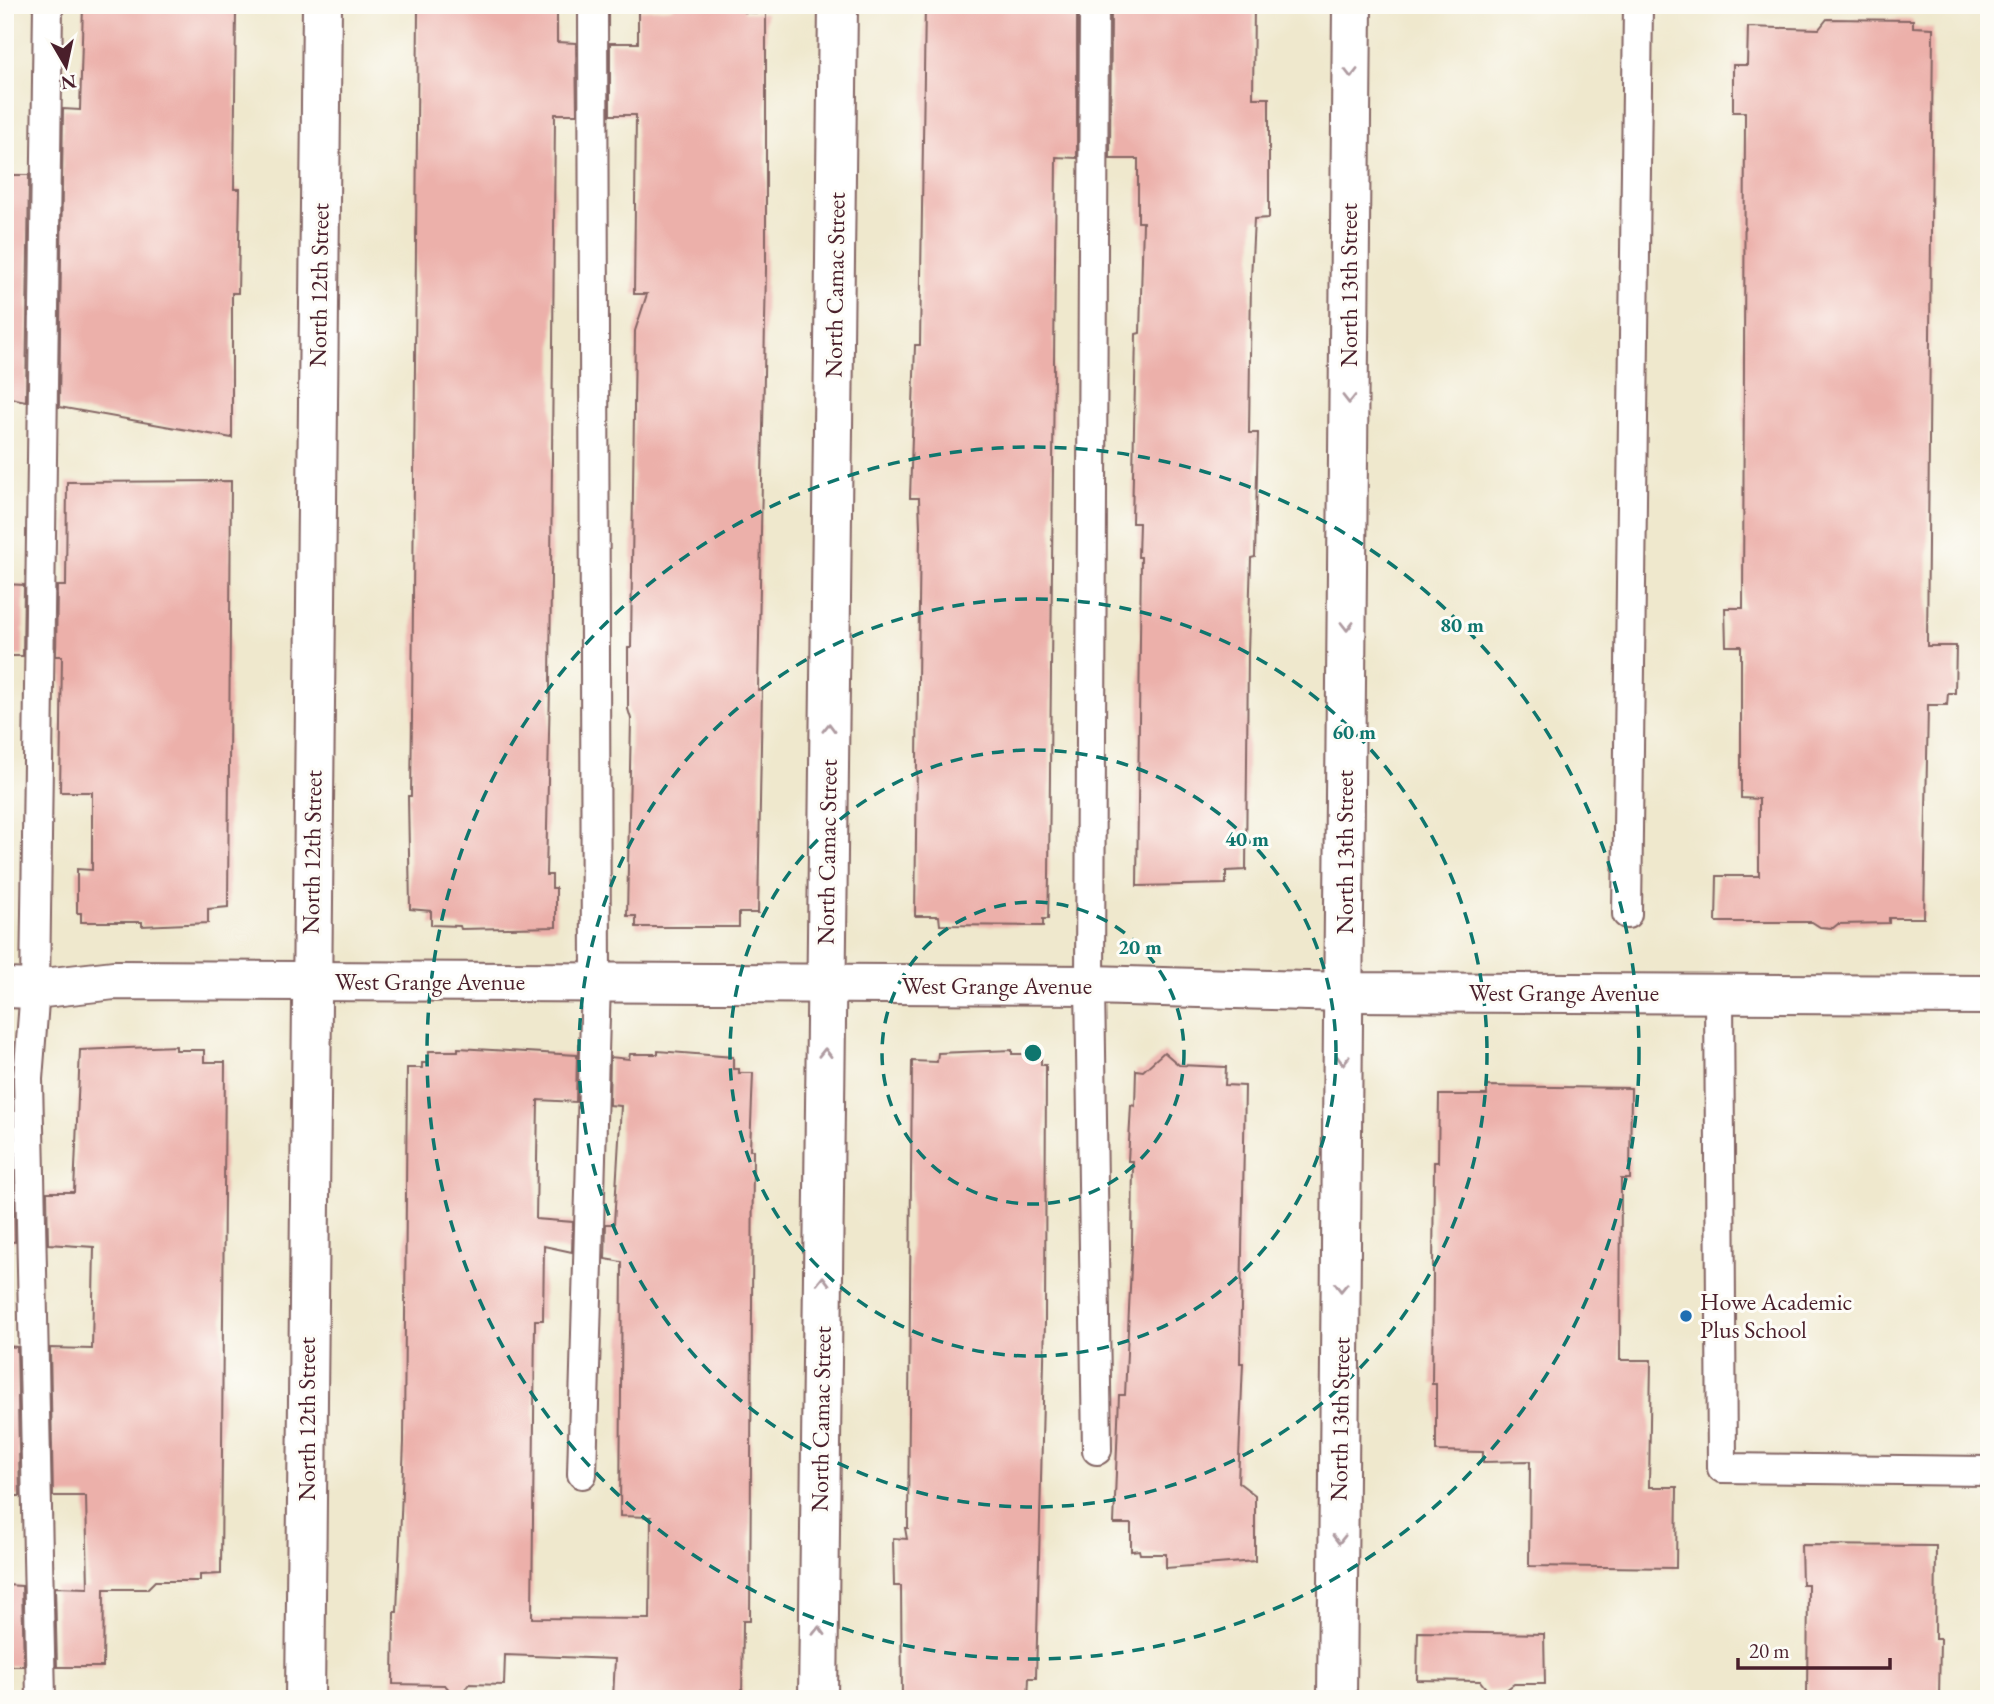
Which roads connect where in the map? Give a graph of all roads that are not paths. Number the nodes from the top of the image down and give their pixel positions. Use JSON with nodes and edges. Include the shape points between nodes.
{"nodes":[{"id":1,"x":48,"y":5,"type":"edge"},
{"id":2,"x":322,"y":5,"type":"edge"},
{"id":3,"x":593,"y":5,"type":"edge"},
{"id":4,"x":838,"y":5,"type":"edge"},
{"id":5,"x":1094,"y":5,"type":"edge"},
{"id":6,"x":1352,"y":5,"type":"edge"},
{"id":7,"x":1638,"y":5,"type":"edge"},
{"id":8,"x":1627,"y":914,"type":"dead end"},
{"id":9,"x":311,"y":982,"type":"junction"},
{"id":10,"x":596,"y":982,"type":"junction"},
{"id":11,"x":1090,"y":985,"type":"junction"},
{"id":12,"x":826,"y":986,"type":"junction"},
{"id":13,"x":20,"y":988,"type":"edge"},
{"id":14,"x":1344,"y":992,"type":"junction"},
{"id":15,"x":1719,"y":993,"type":"junction"},
{"id":16,"x":1989,"y":995,"type":"edge"},
{"id":17,"x":1097,"y":1450,"type":"dead end"},
{"id":18,"x":1989,"y":1471,"type":"edge"},
{"id":19,"x":582,"y":1474,"type":"dead end"},
{"id":20,"x":41,"y":1699,"type":"edge"},
{"id":21,"x":305,"y":1699,"type":"edge"},
{"id":22,"x":818,"y":1699,"type":"edge"},
{"id":23,"x":1337,"y":1699,"type":"edge"}],
"edges":[{"from":1,"to":13,"type":"lane"},
{"from":2,"to":9,"type":"street","name":"North 12th Street"},
{"from":3,"to":10,"type":"lane"},
{"from":12,"to":4,"type":"street","name":"North Camac Street","one_way":true},
{"from":5,"to":11,"type":"lane"},
{"from":6,"to":14,"type":"street","name":"North 13th Street","one_way":true},
{"from":7,"to":8,"type":"lane"},
{"from":9,"to":10,"type":"street","name":"West Grange Avenue"},
{"from":9,"to":13,"type":"street","name":"West Grange Avenue","via":[[114,980]]},
{"from":9,"to":21,"type":"street","name":"North 12th Street"},
{"from":10,"to":12,"type":"street","name":"West Grange Avenue"},
{"from":10,"to":19,"type":"lane"},
{"from":11,"to":12,"type":"street","name":"West Grange Avenue"},
{"from":11,"to":14,"type":"street","name":"West Grange Avenue"},
{"from":11,"to":17,"type":"lane"},
{"from":22,"to":12,"type":"street","name":"North Camac Street","one_way":true},
{"from":13,"to":20,"type":"lane","via":[[29,1079]]},
{"from":14,"to":15,"type":"street","name":"West Grange Avenue"},
{"from":14,"to":23,"type":"street","name":"North 13th Street","one_way":true},
{"from":15,"to":16,"type":"street","name":"West Grange Avenue"},
{"from":15,"to":18,"type":"lane","via":[[1722,1468]]}]}
